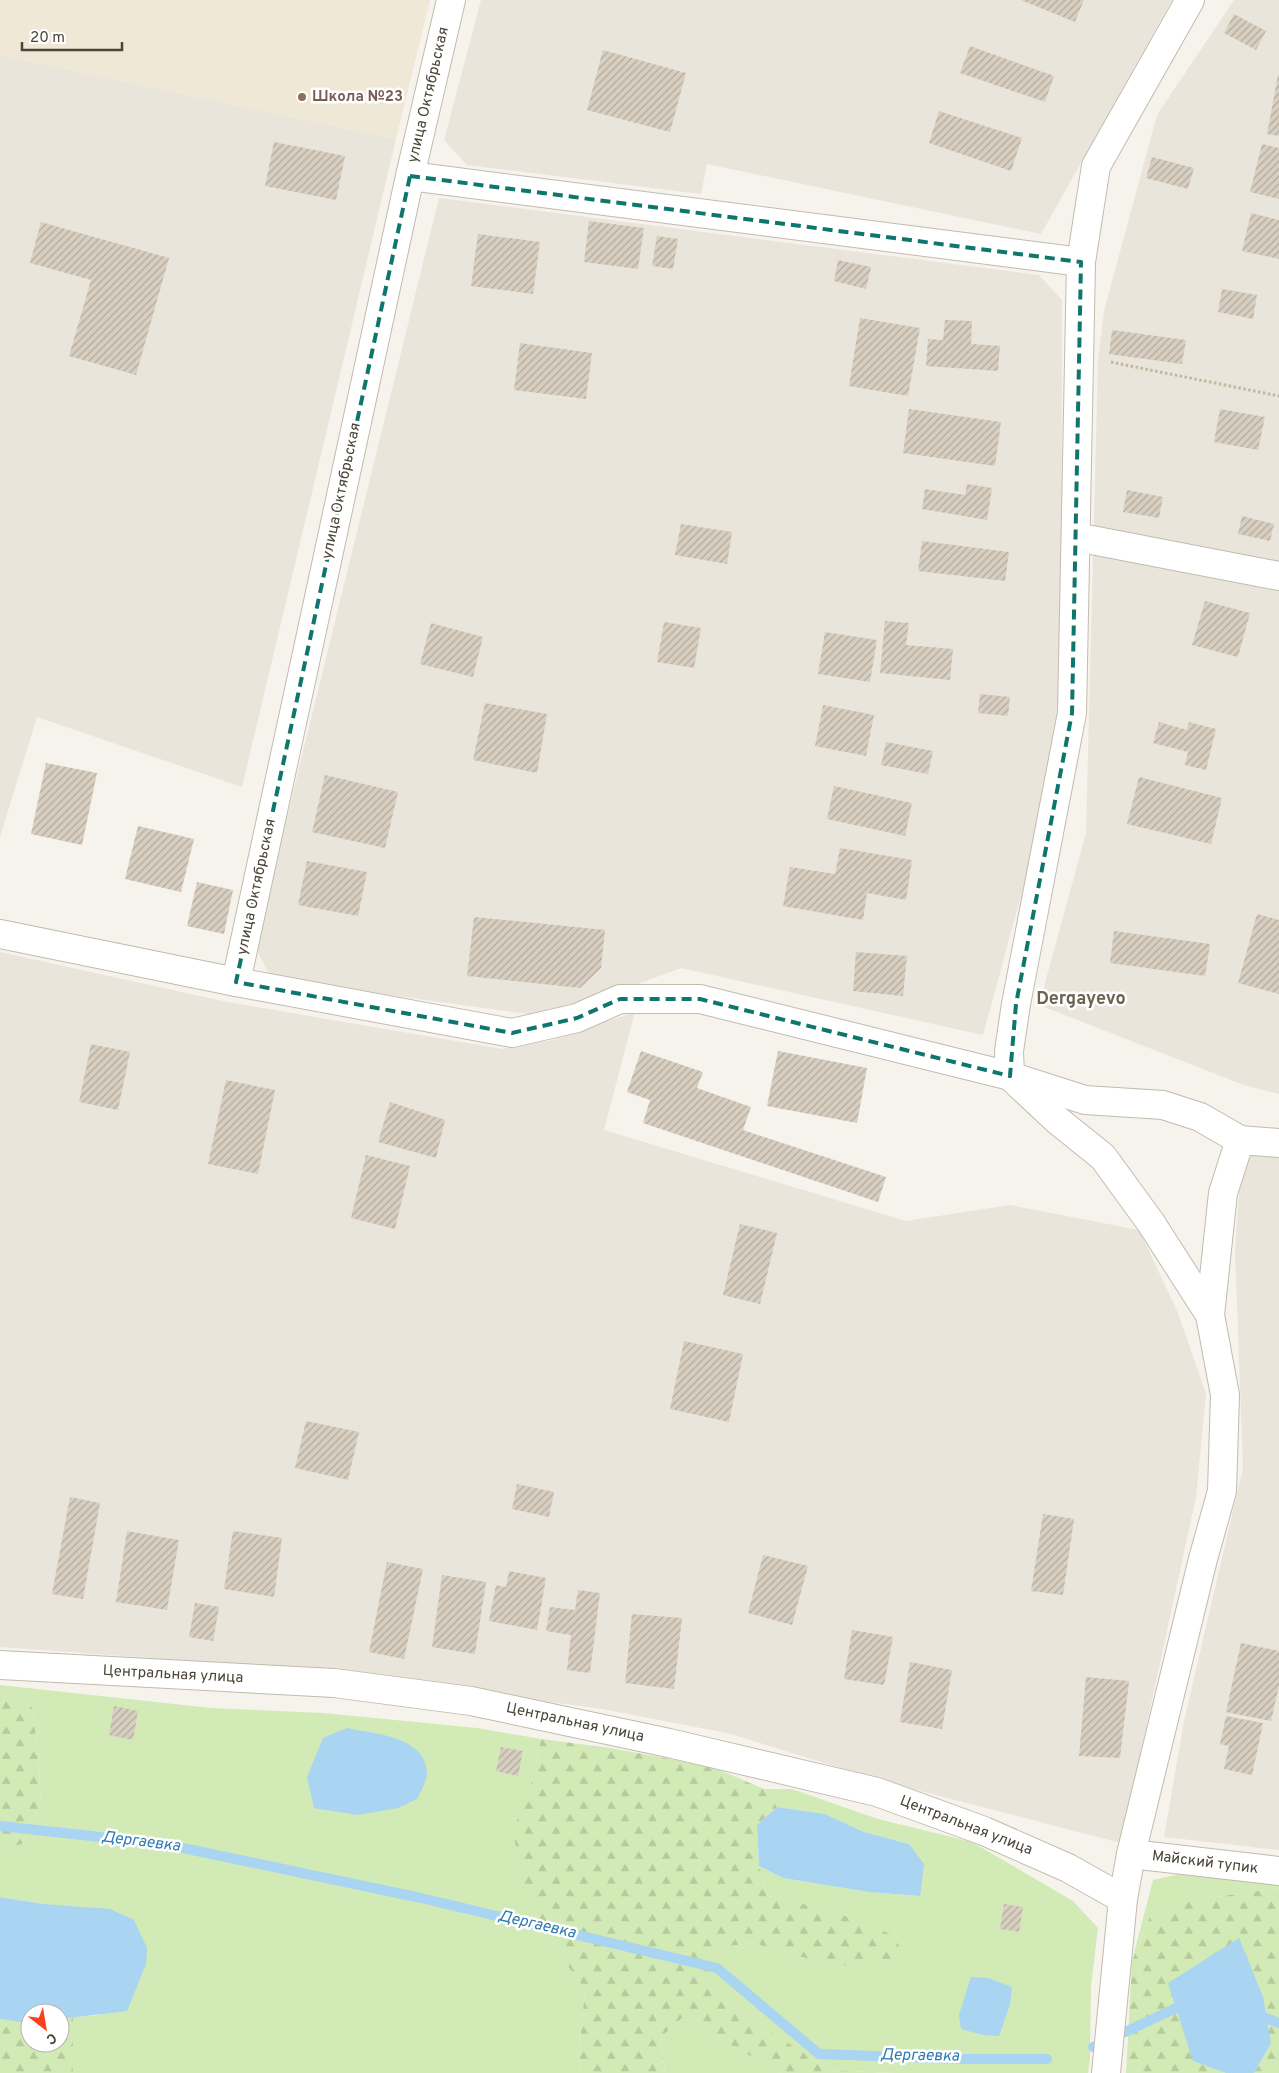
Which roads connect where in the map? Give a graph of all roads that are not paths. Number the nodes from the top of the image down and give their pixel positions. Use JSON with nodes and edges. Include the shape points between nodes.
{"nodes":[{"id":1,"x":451,"y":0,"type":"edge"},
{"id":2,"x":1190,"y":0,"type":"edge"},
{"id":3,"x":410,"y":176,"type":"junction"},
{"id":4,"x":1081,"y":262,"type":"junction"},
{"id":5,"x":1076,"y":537,"type":"junction"},
{"id":6,"x":1279,"y":576,"type":"edge"},
{"id":7,"x":0,"y":934,"type":"edge"},
{"id":8,"x":236,"y":982,"type":"junction"},
{"id":9,"x":1010,"y":1076,"type":"junction"},
{"id":10,"x":1240,"y":1140,"type":"junction"},
{"id":11,"x":1279,"y":1143,"type":"edge"},
{"id":12,"x":1210,"y":1315,"type":"junction"},
{"id":13,"x":0,"y":1665,"type":"edge"},
{"id":14,"x":1131,"y":1854,"type":"junction"},
{"id":15,"x":1279,"y":1871,"type":"edge"},
{"id":16,"x":1123,"y":1899,"type":"junction"},
{"id":17,"x":1106,"y":2073,"type":"edge"}],
"edges":[{"from":1,"to":3,"type":"street","name":"улица Октябрьская"},
{"from":2,"to":4,"type":"street","via":[[1096,166]]},
{"from":3,"to":4,"type":"street"},
{"from":3,"to":8,"type":"street","name":"улица Октябрьская"},
{"from":4,"to":5,"type":"street"},
{"from":5,"to":6,"type":"street"},
{"from":5,"to":9,"type":"street","via":[[1072,713],[1016,1004],[1009,1051]]},
{"from":7,"to":8,"type":"street"},
{"from":8,"to":9,"type":"street","via":[[512,1033],[577,1018],[620,1000],[700,999]]},
{"from":9,"to":10,"type":"street","via":[[1085,1100],[1163,1105],[1200,1117]]},
{"from":9,"to":12,"type":"street","via":[[1103,1157],[1151,1223]]},
{"from":10,"to":11,"type":"street"},
{"from":10,"to":12,"type":"street","via":[[1223,1193]]},
{"from":12,"to":14,"type":"street","via":[[1225,1395],[1222,1491]]},
{"from":13,"to":16,"type":"street","name":"Центральная улица","via":[[334,1683],[471,1701],[877,1792],[992,1834],[1068,1868]]},
{"from":14,"to":15,"type":"street","name":"Майский тупик"},
{"from":14,"to":16,"type":"street"},
{"from":16,"to":17,"type":"street"}]}
